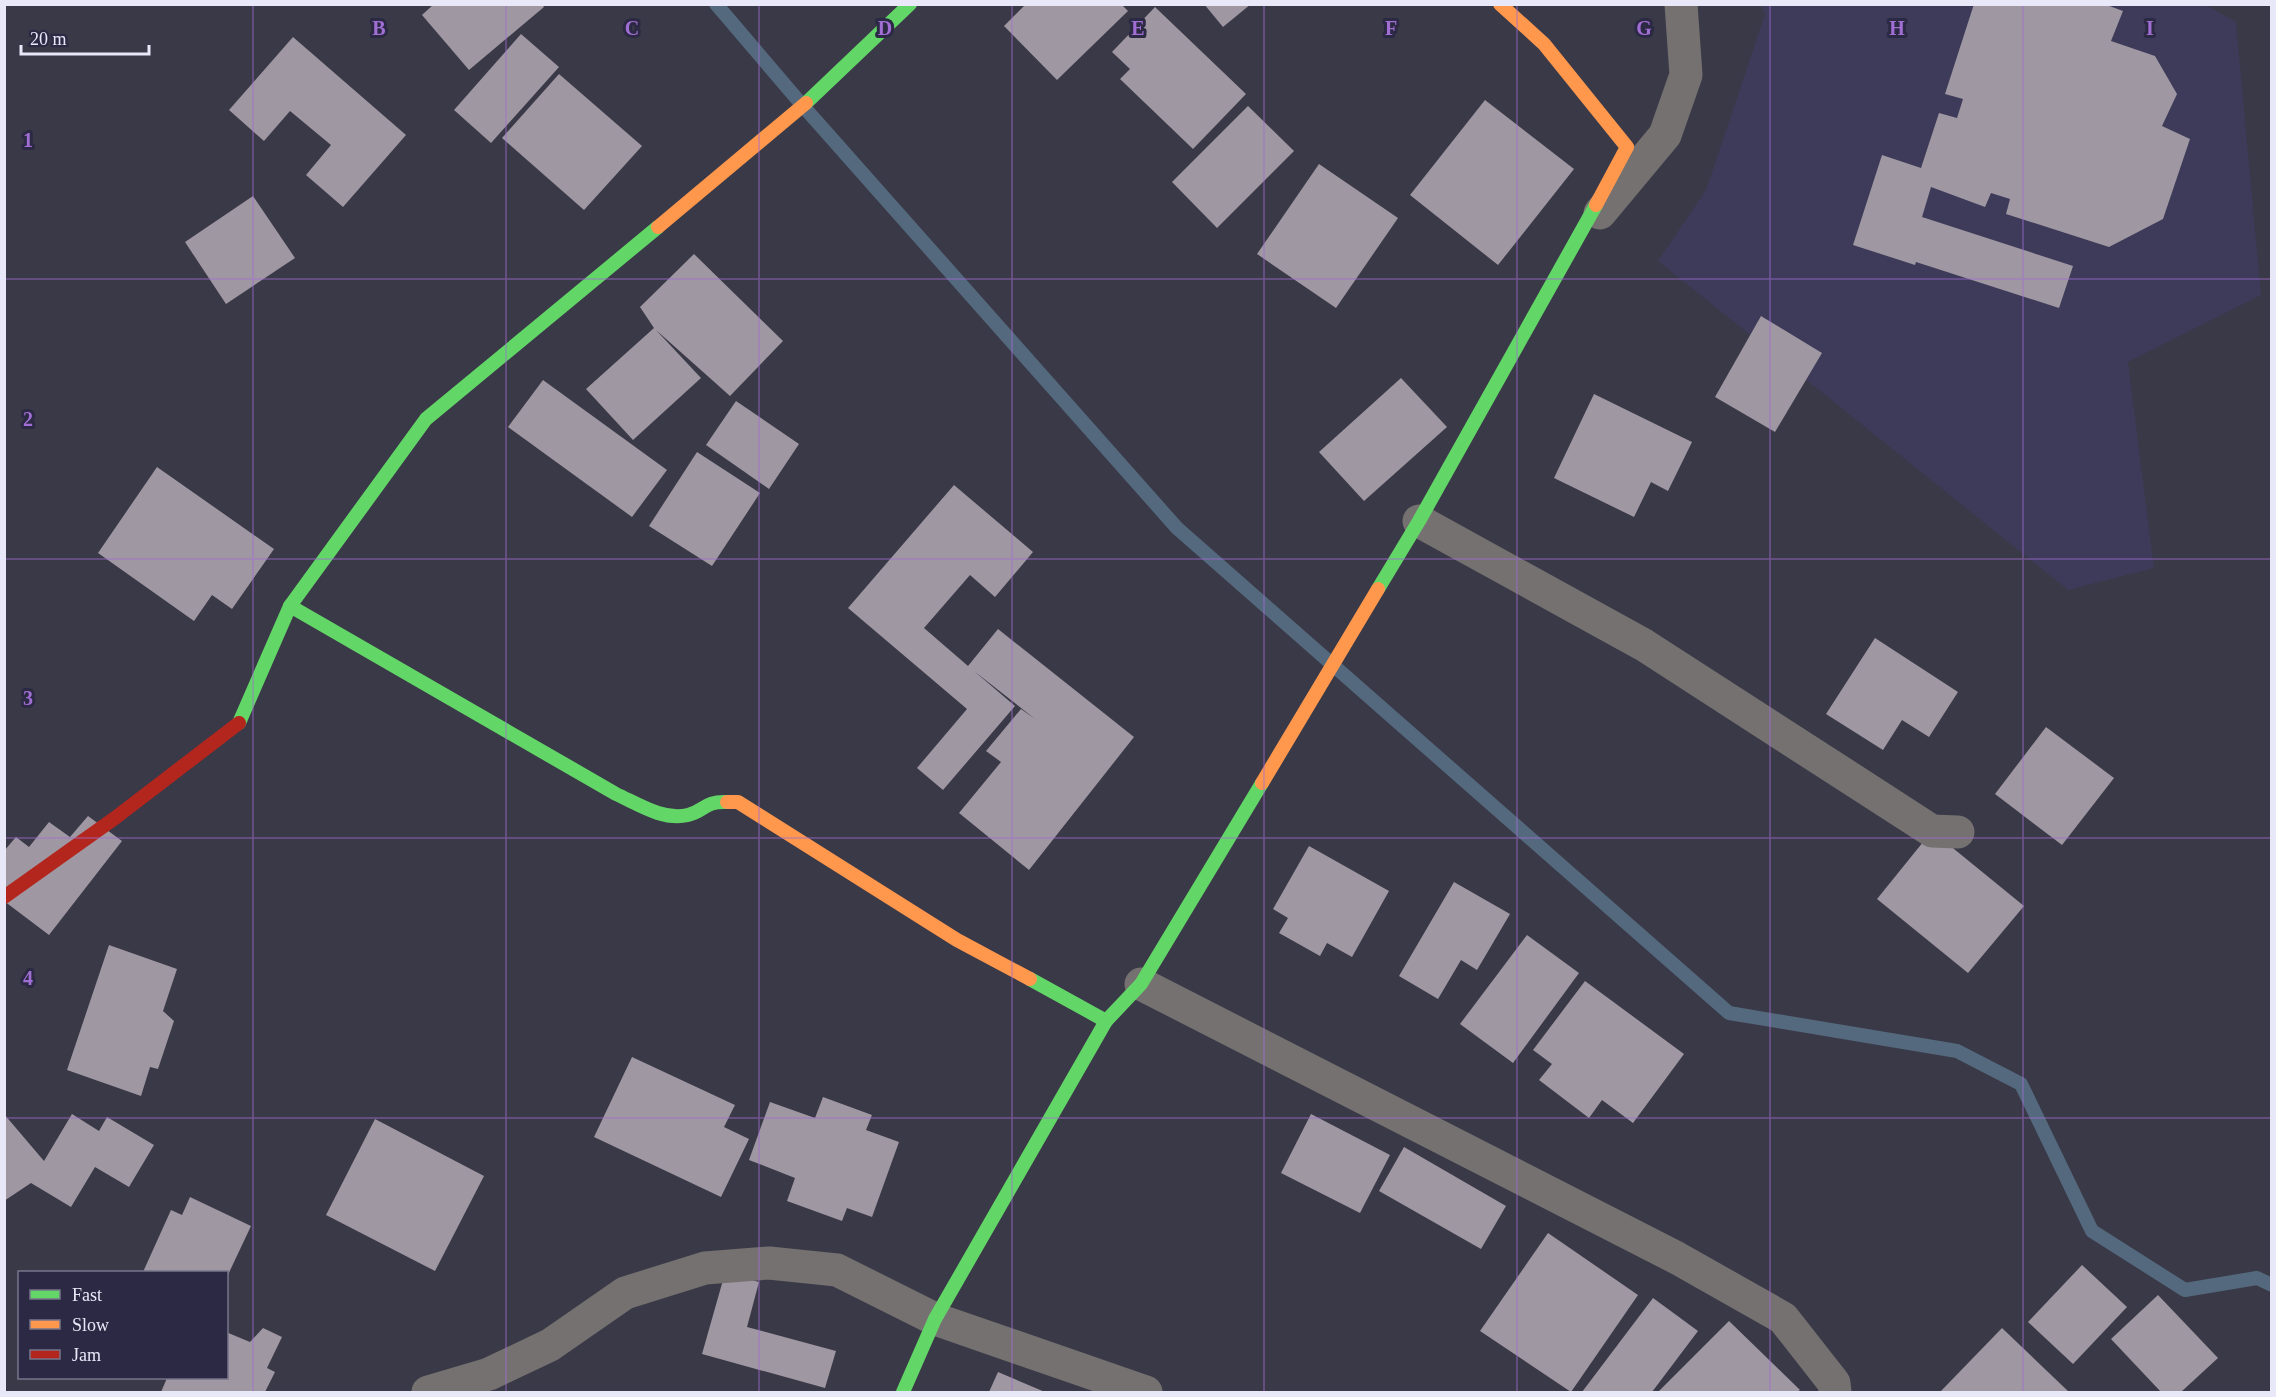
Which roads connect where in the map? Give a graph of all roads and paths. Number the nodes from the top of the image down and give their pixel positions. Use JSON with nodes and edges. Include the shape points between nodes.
{"nodes":[{"id":1,"x":910,"y":4,"type":"edge"},
{"id":2,"x":1500,"y":4,"type":"edge"},
{"id":3,"x":1681,"y":4,"type":"edge"},
{"id":4,"x":1576,"y":242,"type":"junction"},
{"id":5,"x":1419,"y":521,"type":"junction"},
{"id":6,"x":290,"y":606,"type":"junction"},
{"id":7,"x":1958,"y":832,"type":"dead end"},
{"id":8,"x":4,"y":897,"type":"edge"},
{"id":9,"x":1141,"y":984,"type":"junction"},
{"id":10,"x":1106,"y":1022,"type":"junction"},
{"id":11,"x":935,"y":1319,"type":"junction"},
{"id":12,"x":428,"y":1392,"type":"edge"},
{"id":13,"x":903,"y":1392,"type":"edge"},
{"id":14,"x":1146,"y":1392,"type":"edge"},
{"id":15,"x":1835,"y":1392,"type":"edge"}],
"edges":[{"from":1,"to":6,"type":"street","via":[[802,106],[426,419]]},
{"from":2,"to":4,"type":"street","via":[[1544,44],[1627,147]]},
{"from":3,"to":4,"type":"street","via":[[1686,75],[1665,135]]},
{"from":4,"to":5,"type":"street"},
{"from":5,"to":7,"type":"street","via":[[1644,645],[1932,831]]},
{"from":5,"to":9,"type":"street"},
{"from":6,"to":8,"type":"street","via":[[238,724]]},
{"from":6,"to":10,"type":"street","via":[[616,794],[658,814],[688,815],[714,801],[738,802],[957,940]]},
{"from":9,"to":10,"type":"street"},
{"from":9,"to":15,"type":"street","via":[[1677,1258],[1783,1318],[1834,1383]]},
{"from":10,"to":11,"type":"street"},
{"from":11,"to":12,"type":"street","via":[[837,1270],[769,1263],[705,1268],[625,1293],[550,1345],[489,1374]]},
{"from":11,"to":13,"type":"street"},
{"from":11,"to":14,"type":"street"}]}
